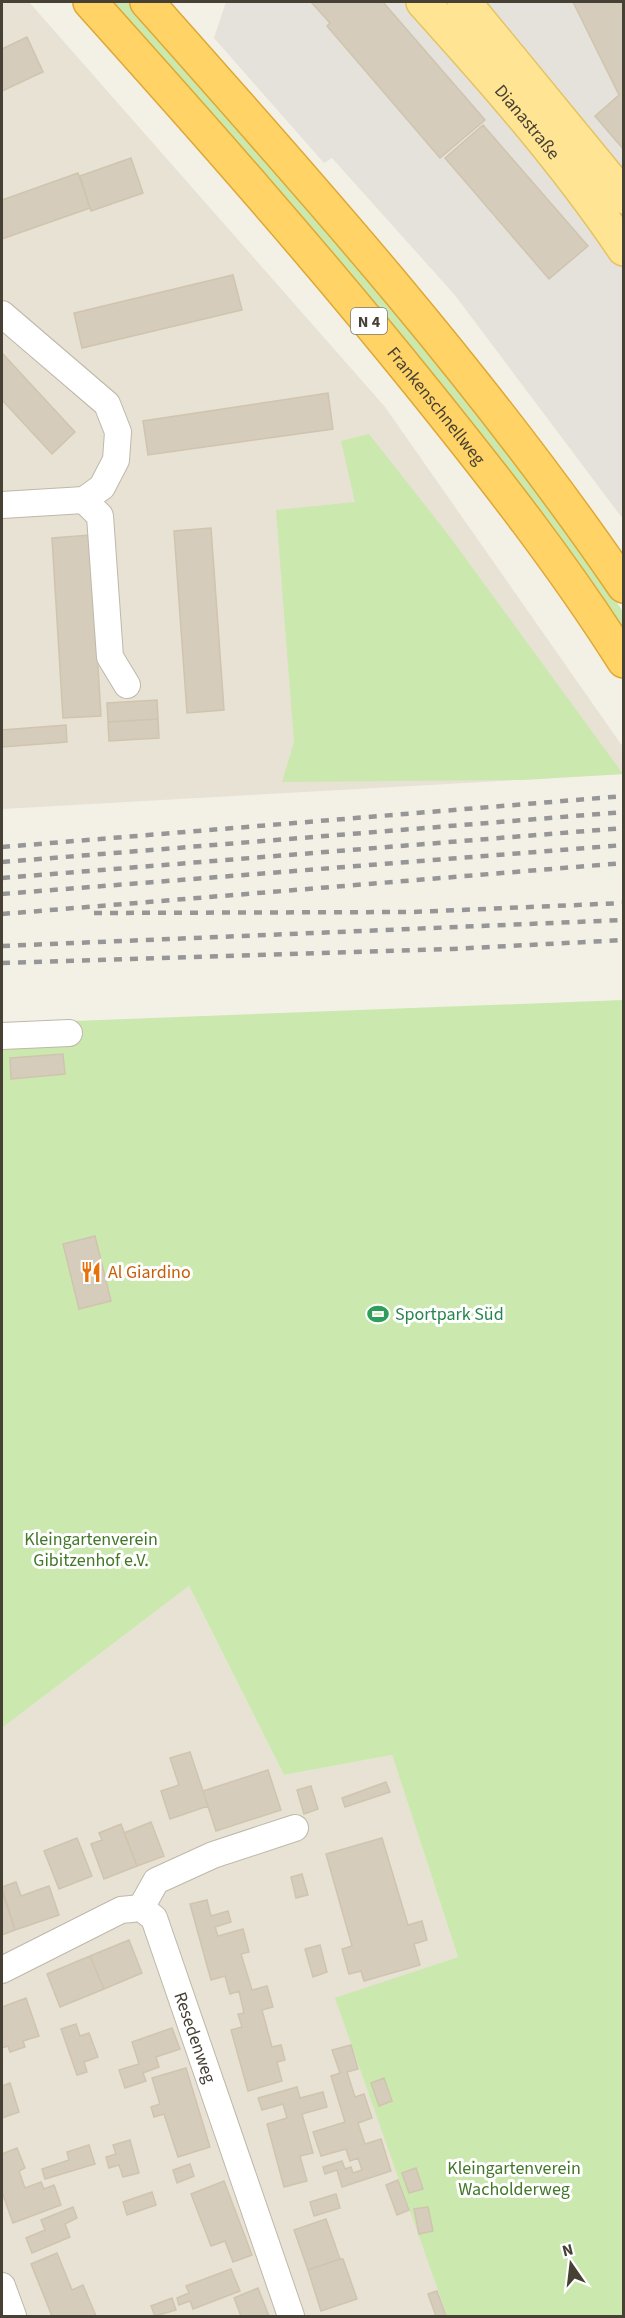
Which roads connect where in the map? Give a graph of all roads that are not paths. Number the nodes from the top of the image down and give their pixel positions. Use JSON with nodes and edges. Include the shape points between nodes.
{"nodes":[{"id":1,"x":90,"y":2,"type":"edge"},
{"id":2,"x":147,"y":2,"type":"edge"},
{"id":3,"x":423,"y":2,"type":"edge"},
{"id":4,"x":464,"y":2,"type":"edge"},
{"id":5,"x":624,"y":197,"type":"edge"},
{"id":6,"x":624,"y":249,"type":"edge"},
{"id":7,"x":2,"y":314,"type":"edge"},
{"id":8,"x":84,"y":500,"type":"junction"},
{"id":9,"x":2,"y":505,"type":"edge"},
{"id":10,"x":624,"y":586,"type":"edge"},
{"id":11,"x":624,"y":661,"type":"edge"},
{"id":12,"x":128,"y":684,"type":"dead end"},
{"id":13,"x":69,"y":1033,"type":"dead end"},
{"id":14,"x":2,"y":1036,"type":"edge"},
{"id":15,"x":295,"y":1828,"type":"dead end"},
{"id":16,"x":141,"y":1908,"type":"junction"},
{"id":17,"x":2,"y":1970,"type":"edge"},
{"id":18,"x":2,"y":2286,"type":"edge"},
{"id":19,"x":13,"y":2316,"type":"edge"},
{"id":20,"x":291,"y":2316,"type":"edge"}],
"edges":[{"from":1,"to":11,"type":"highway","name":"Frankenschnellweg","number":"N 4","via":[[366,318],[540,540]]},
{"from":2,"to":10,"type":"highway","number":"N 4","via":[[443,343],[537,464]]},
{"from":3,"to":6,"type":"main road","name":"Dianastraße","via":[[538,133]]},
{"from":4,"to":5,"type":"main road","name":"Dianastraße"},
{"from":7,"to":8,"type":"street","via":[[106,404],[118,432],[116,460],[102,487]]},
{"from":8,"to":9,"type":"street"},
{"from":8,"to":12,"type":"street","via":[[100,516],[110,657]]},
{"from":13,"to":14,"type":"street"},
{"from":15,"to":16,"type":"street","via":[[213,1855],[156,1881]]},
{"from":16,"to":17,"type":"street","via":[[121,1910]]},
{"from":16,"to":20,"type":"street","name":"Resedenweg","via":[[154,1918]]},
{"from":18,"to":19,"type":"street"}]}
